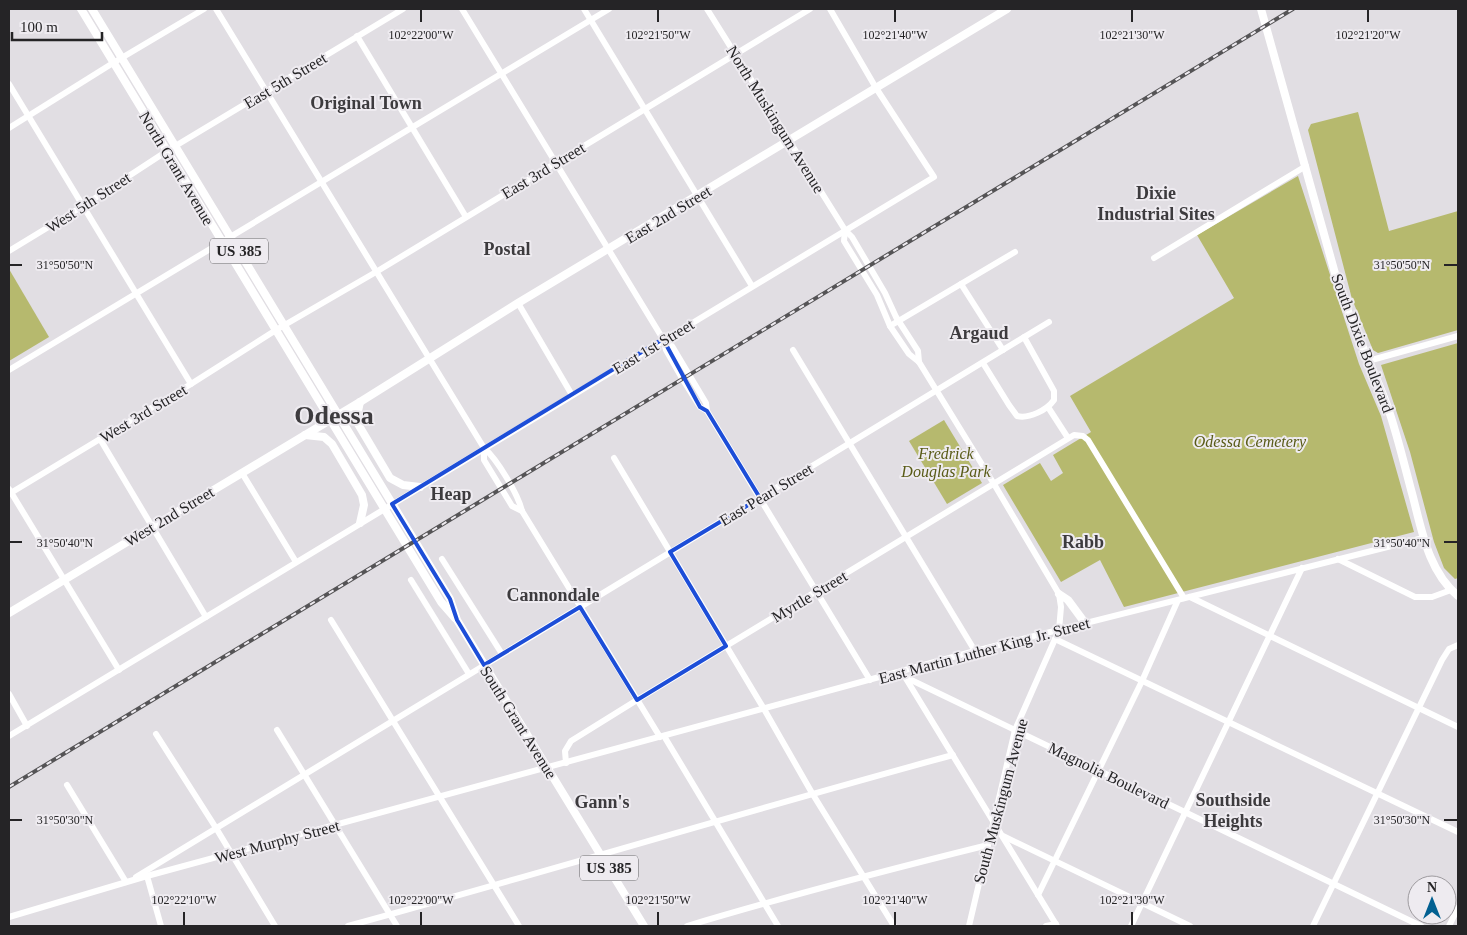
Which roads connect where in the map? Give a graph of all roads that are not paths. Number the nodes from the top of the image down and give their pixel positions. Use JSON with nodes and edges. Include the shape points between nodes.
{"nodes":[{"id":1,"x":81,"y":9,"type":"edge"},
{"id":2,"x":92,"y":9,"type":"edge"},
{"id":3,"x":204,"y":9,"type":"edge"},
{"id":4,"x":216,"y":9,"type":"edge"},
{"id":5,"x":403,"y":9,"type":"edge"},
{"id":6,"x":462,"y":9,"type":"edge"},
{"id":7,"x":584,"y":9,"type":"edge"},
{"id":8,"x":609,"y":9,"type":"edge"},
{"id":9,"x":707,"y":9,"type":"edge"},
{"id":10,"x":810,"y":9,"type":"edge"},
{"id":11,"x":830,"y":9,"type":"edge"},
{"id":12,"x":1007,"y":9,"type":"edge"},
{"id":13,"x":1261,"y":9,"type":"edge"},
{"id":14,"x":591,"y":20,"type":"junction"},
{"id":15,"x":356,"y":36,"type":"junction"},
{"id":16,"x":735,"y":54,"type":"junction"},
{"id":17,"x":122,"y":58,"type":"junction"},
{"id":18,"x":113,"y":63,"type":"junction"},
{"id":19,"x":502,"y":74,"type":"junction"},
{"id":20,"x":9,"y":84,"type":"edge"},
{"id":21,"x":876,"y":88,"type":"junction"},
{"id":22,"x":265,"y":92,"type":"junction"},
{"id":23,"x":645,"y":109,"type":"junction"},
{"id":24,"x":28,"y":116,"type":"junction"},
{"id":25,"x":412,"y":127,"type":"junction"},
{"id":26,"x":9,"y":128,"type":"edge"},
{"id":27,"x":790,"y":140,"type":"junction"},
{"id":28,"x":175,"y":146,"type":"junction"},
{"id":29,"x":166,"y":151,"type":"junction"},
{"id":30,"x":556,"y":163,"type":"junction"},
{"id":31,"x":1306,"y":166,"type":"junction"},
{"id":32,"x":322,"y":182,"type":"junction"},
{"id":33,"x":698,"y":196,"type":"junction"},
{"id":34,"x":83,"y":206,"type":"junction"},
{"id":35,"x":466,"y":217,"type":"junction"},
{"id":36,"x":844,"y":230,"type":"junction"},
{"id":37,"x":230,"y":236,"type":"junction"},
{"id":38,"x":222,"y":241,"type":"junction"},
{"id":39,"x":609,"y":249,"type":"junction"},
{"id":40,"x":9,"y":251,"type":"edge"},
{"id":41,"x":1015,"y":252,"type":"dead end"},
{"id":42,"x":1154,"y":258,"type":"dead end"},
{"id":43,"x":869,"y":266,"type":"joint"},
{"id":44,"x":862,"y":270,"type":"joint"},
{"id":45,"x":376,"y":272,"type":"junction"},
{"id":46,"x":962,"y":284,"type":"junction"},
{"id":47,"x":752,"y":286,"type":"junction"},
{"id":48,"x":136,"y":293,"type":"junction"},
{"id":49,"x":518,"y":303,"type":"junction"},
{"id":50,"x":899,"y":321,"type":"junction"},
{"id":51,"x":1048,"y":322,"type":"dead end"},
{"id":52,"x":284,"y":325,"type":"junction"},
{"id":53,"x":890,"y":326,"type":"junction"},
{"id":54,"x":276,"y":330,"type":"junction"},
{"id":55,"x":1458,"y":336,"type":"edge"},
{"id":56,"x":1024,"y":338,"type":"junction"},
{"id":57,"x":663,"y":339,"type":"junction"},
{"id":58,"x":793,"y":350,"type":"dead end"},
{"id":59,"x":1003,"y":350,"type":"junction"},
{"id":60,"x":430,"y":359,"type":"junction"},
{"id":61,"x":1368,"y":361,"type":"junction"},
{"id":62,"x":919,"y":362,"type":"junction"},
{"id":63,"x":982,"y":362,"type":"junction"},
{"id":64,"x":9,"y":370,"type":"edge"},
{"id":65,"x":191,"y":384,"type":"junction"},
{"id":66,"x":937,"y":390,"type":"junction"},
{"id":67,"x":572,"y":394,"type":"junction"},
{"id":68,"x":360,"y":402,"type":"junction"},
{"id":69,"x":1048,"y":407,"type":"junction"},
{"id":70,"x":338,"y":415,"type":"junction"},
{"id":71,"x":330,"y":420,"type":"junction"},
{"id":72,"x":305,"y":435,"type":"junction"},
{"id":73,"x":1068,"y":438,"type":"junction"},
{"id":74,"x":100,"y":439,"type":"junction"},
{"id":75,"x":849,"y":444,"type":"junction"},
{"id":76,"x":484,"y":448,"type":"junction"},
{"id":77,"x":614,"y":458,"type":"dead end"},
{"id":78,"x":242,"y":473,"type":"junction"},
{"id":79,"x":994,"y":484,"type":"junction"},
{"id":80,"x":420,"y":487,"type":"junction"},
{"id":81,"x":10,"y":492,"type":"edge"},
{"id":82,"x":760,"y":498,"type":"junction"},
{"id":83,"x":391,"y":502,"type":"joint"},
{"id":84,"x":382,"y":506,"type":"joint"},
{"id":85,"x":522,"y":511,"type":"junction"},
{"id":86,"x":360,"y":523,"type":"junction"},
{"id":87,"x":153,"y":526,"type":"junction"},
{"id":88,"x":906,"y":537,"type":"junction"},
{"id":89,"x":1423,"y":538,"type":"junction"},
{"id":90,"x":670,"y":552,"type":"junction"},
{"id":91,"x":442,"y":559,"type":"dead end"},
{"id":92,"x":1338,"y":559,"type":"junction"},
{"id":93,"x":296,"y":562,"type":"junction"},
{"id":94,"x":1302,"y":568,"type":"junction"},
{"id":95,"x":63,"y":579,"type":"junction"},
{"id":96,"x":410,"y":580,"type":"dead end"},
{"id":97,"x":1454,"y":588,"type":"edge"},
{"id":98,"x":816,"y":591,"type":"junction"},
{"id":99,"x":1059,"y":594,"type":"junction"},
{"id":100,"x":1458,"y":596,"type":"edge"},
{"id":101,"x":1184,"y":598,"type":"junction"},
{"id":102,"x":580,"y":607,"type":"junction"},
{"id":103,"x":9,"y":613,"type":"edge"},
{"id":104,"x":206,"y":617,"type":"junction"},
{"id":105,"x":331,"y":620,"type":"dead end"},
{"id":106,"x":458,"y":620,"type":"junction"},
{"id":107,"x":1085,"y":623,"type":"junction"},
{"id":108,"x":1059,"y":630,"type":"junction"},
{"id":109,"x":1270,"y":635,"type":"junction"},
{"id":110,"x":1055,"y":639,"type":"junction"},
{"id":111,"x":1458,"y":645,"type":"edge"},
{"id":112,"x":726,"y":646,"type":"junction"},
{"id":113,"x":975,"y":651,"type":"junction"},
{"id":114,"x":502,"y":654,"type":"junction"},
{"id":115,"x":484,"y":665,"type":"junction"},
{"id":116,"x":119,"y":670,"type":"junction"},
{"id":117,"x":469,"y":674,"type":"junction"},
{"id":118,"x":903,"y":674,"type":"junction"},
{"id":119,"x":870,"y":680,"type":"junction"},
{"id":120,"x":1142,"y":681,"type":"junction"},
{"id":121,"x":9,"y":694,"type":"edge"},
{"id":122,"x":637,"y":700,"type":"junction"},
{"id":123,"x":1419,"y":708,"type":"junction"},
{"id":124,"x":764,"y":709,"type":"junction"},
{"id":125,"x":394,"y":720,"type":"junction"},
{"id":126,"x":1228,"y":722,"type":"junction"},
{"id":127,"x":27,"y":726,"type":"junction"},
{"id":128,"x":1458,"y":727,"type":"edge"},
{"id":129,"x":277,"y":730,"type":"dead end"},
{"id":130,"x":1015,"y":730,"type":"junction"},
{"id":131,"x":156,"y":734,"type":"dead end"},
{"id":132,"x":9,"y":736,"type":"edge"},
{"id":133,"x":662,"y":737,"type":"junction"},
{"id":134,"x":953,"y":755,"type":"junction"},
{"id":135,"x":566,"y":763,"type":"junction"},
{"id":136,"x":547,"y":768,"type":"junction"},
{"id":137,"x":1098,"y":770,"type":"junction"},
{"id":138,"x":304,"y":774,"type":"junction"},
{"id":139,"x":67,"y":785,"type":"dead end"},
{"id":140,"x":812,"y":793,"type":"junction"},
{"id":141,"x":1377,"y":794,"type":"junction"},
{"id":142,"x":440,"y":797,"type":"junction"},
{"id":143,"x":1185,"y":812,"type":"junction"},
{"id":144,"x":715,"y":821,"type":"junction"},
{"id":145,"x":993,"y":822,"type":"junction"},
{"id":146,"x":335,"y":825,"type":"junction"},
{"id":147,"x":216,"y":828,"type":"junction"},
{"id":148,"x":1458,"y":832,"type":"edge"},
{"id":149,"x":1002,"y":836,"type":"junction"},
{"id":150,"x":988,"y":845,"type":"junction"},
{"id":151,"x":231,"y":853,"type":"junction"},
{"id":152,"x":601,"y":855,"type":"junction"},
{"id":153,"x":1054,"y":861,"type":"junction"},
{"id":154,"x":148,"y":876,"type":"junction"},
{"id":155,"x":864,"y":876,"type":"junction"},
{"id":156,"x":127,"y":882,"type":"junction"},
{"id":157,"x":1334,"y":884,"type":"junction"},
{"id":158,"x":494,"y":886,"type":"junction"},
{"id":159,"x":1038,"y":894,"type":"junction"},
{"id":160,"x":764,"y":903,"type":"junction"},
{"id":161,"x":1142,"y":903,"type":"junction"},
{"id":162,"x":1458,"y":908,"type":"edge"},
{"id":163,"x":390,"y":915,"type":"junction"},
{"id":164,"x":9,"y":917,"type":"edge"},
{"id":165,"x":1056,"y":925,"type":"edge"},
{"id":166,"x":161,"y":926,"type":"edge"},
{"id":167,"x":276,"y":926,"type":"edge"},
{"id":168,"x":348,"y":926,"type":"edge"},
{"id":169,"x":397,"y":926,"type":"edge"},
{"id":170,"x":519,"y":926,"type":"edge"},
{"id":171,"x":644,"y":926,"type":"edge"},
{"id":172,"x":687,"y":926,"type":"edge"},
{"id":173,"x":778,"y":926,"type":"edge"},
{"id":174,"x":894,"y":926,"type":"edge"},
{"id":175,"x":968,"y":926,"type":"edge"},
{"id":176,"x":1046,"y":926,"type":"edge"},
{"id":177,"x":1131,"y":926,"type":"edge"},
{"id":178,"x":1190,"y":926,"type":"edge"},
{"id":179,"x":1313,"y":926,"type":"edge"},
{"id":180,"x":1421,"y":926,"type":"edge"},
{"id":181,"x":1450,"y":926,"type":"edge"}],
"edges":[{"from":1,"to":18,"type":"main road","name":"North Grant Avenue","number":"US 385"},
{"from":2,"to":17,"type":"main road","name":"North Grant Avenue","number":"US 385"},
{"from":3,"to":17,"type":"street"},
{"from":4,"to":22,"type":"street"},
{"from":5,"to":15,"type":"street","name":"East 5th Street"},
{"from":6,"to":19,"type":"street"},
{"from":7,"to":14,"type":"street"},
{"from":8,"to":14,"type":"street"},
{"from":9,"to":16,"type":"street","name":"North Muskingum Avenue"},
{"from":10,"to":16,"type":"street","name":"East 3rd Street"},
{"from":11,"to":21,"type":"street"},
{"from":12,"to":21,"type":"main road","name":"East 2nd Street"},
{"from":13,"to":31,"type":"main road","name":"South Dixie Boulevard"},
{"from":14,"to":19,"type":"street"},
{"from":14,"to":23,"type":"street"},
{"from":15,"to":22,"type":"street","name":"East 5th Street"},
{"from":15,"to":25,"type":"street"},
{"from":16,"to":23,"type":"street","name":"East 3rd Street"},
{"from":16,"to":27,"type":"street","name":"North Muskingum Avenue"},
{"from":17,"to":18,"type":"street"},
{"from":17,"to":28,"type":"main road","name":"North Grant Avenue","number":"US 385"},
{"from":18,"to":24,"type":"street"},
{"from":18,"to":29,"type":"main road","name":"North Grant Avenue","number":"US 385"},
{"from":19,"to":25,"type":"street"},
{"from":19,"to":30,"type":"street"},
{"from":20,"to":24,"type":"street"},
{"from":21,"to":27,"type":"main road","name":"East 2nd Street"},
{"from":21,"to":36,"type":"street","name":"East 1st Street","via":[[934,177]]},
{"from":22,"to":28,"type":"street","name":"East 5th Street"},
{"from":22,"to":32,"type":"street"},
{"from":23,"to":30,"type":"street","name":"East 3rd Street"},
{"from":23,"to":33,"type":"street"},
{"from":24,"to":26,"type":"street"},
{"from":24,"to":34,"type":"street"},
{"from":25,"to":32,"type":"street"},
{"from":25,"to":35,"type":"street"},
{"from":27,"to":33,"type":"main road","name":"East 2nd Street"},
{"from":27,"to":36,"type":"street","name":"North Muskingum Avenue"},
{"from":28,"to":29,"type":"street","name":"East 5th Street"},
{"from":28,"to":37,"type":"main road","name":"North Grant Avenue","number":"US 385"},
{"from":29,"to":34,"type":"street","name":"West 5th Street"},
{"from":29,"to":38,"type":"main road","name":"North Grant Avenue","number":"US 385"},
{"from":30,"to":35,"type":"street","name":"East 3rd Street"},
{"from":30,"to":39,"type":"street"},
{"from":31,"to":42,"type":"street"},
{"from":31,"to":61,"type":"main road","name":"South Dixie Boulevard","via":[[1341,293]]},
{"from":32,"to":37,"type":"street"},
{"from":32,"to":45,"type":"street"},
{"from":33,"to":39,"type":"main road","name":"East 2nd Street"},
{"from":33,"to":47,"type":"street"},
{"from":34,"to":40,"type":"street","name":"West 5th Street"},
{"from":34,"to":48,"type":"street"},
{"from":35,"to":45,"type":"street","name":"East 3rd Street"},
{"from":36,"to":43,"type":"street","name":"North Muskingum Avenue","via":[[852,237]]},
{"from":36,"to":44,"type":"street","name":"North Muskingum Avenue","via":[[844,241]]},
{"from":36,"to":47,"type":"street","name":"East 1st Street"},
{"from":37,"to":38,"type":"street"},
{"from":37,"to":52,"type":"main road","name":"North Grant Avenue","number":"US 385"},
{"from":38,"to":48,"type":"street"},
{"from":38,"to":54,"type":"main road","name":"North Grant Avenue","number":"US 385"},
{"from":39,"to":49,"type":"main road","name":"East 2nd Street"},
{"from":39,"to":57,"type":"street"},
{"from":41,"to":46,"type":"street"},
{"from":43,"to":50,"type":"street","name":"South Muskingum Avenue"},
{"from":44,"to":53,"type":"street","name":"South Muskingum Avenue"},
{"from":45,"to":52,"type":"street","name":"East 3rd Street"},
{"from":45,"to":60,"type":"street"},
{"from":46,"to":50,"type":"street"},
{"from":46,"to":59,"type":"street"},
{"from":47,"to":57,"type":"street","name":"East 1st Street"},
{"from":48,"to":64,"type":"street"},
{"from":48,"to":65,"type":"street"},
{"from":49,"to":60,"type":"main road","name":"East 2nd Street"},
{"from":49,"to":67,"type":"street"},
{"from":50,"to":53,"type":"street"},
{"from":50,"to":62,"type":"street","name":"South Muskingum Avenue","via":[[918,351]]},
{"from":51,"to":56,"type":"street","name":"East Pearl Street"},
{"from":52,"to":54,"type":"street","name":"East 3rd Street"},
{"from":52,"to":70,"type":"main road","name":"North Grant Avenue","number":"US 385"},
{"from":53,"to":62,"type":"street","name":"South Muskingum Avenue","via":[[909,354]]},
{"from":54,"to":65,"type":"street","name":"West 3rd Street"},
{"from":54,"to":71,"type":"main road","name":"North Grant Avenue","number":"US 385"},
{"from":55,"to":61,"type":"street"},
{"from":56,"to":59,"type":"street","name":"East Pearl Street"},
{"from":56,"to":69,"type":"street","via":[[1054,391],[1054,400]]},
{"from":57,"to":67,"type":"street","name":"East 1st Street"},
{"from":57,"to":82,"type":"street","via":[[683,380],[700,407],[707,411]]},
{"from":58,"to":75,"type":"street"},
{"from":59,"to":63,"type":"street","name":"East Pearl Street"},
{"from":60,"to":68,"type":"main road","name":"East 2nd Street"},
{"from":60,"to":76,"type":"street"},
{"from":61,"to":89,"type":"main road","name":"South Dixie Boulevard","via":[[1392,420]]},
{"from":62,"to":66,"type":"street","name":"South Muskingum Avenue"},
{"from":63,"to":66,"type":"street","name":"East Pearl Street"},
{"from":63,"to":69,"type":"street","via":[[1017,416],[1025,417]]},
{"from":65,"to":74,"type":"street","name":"West 3rd Street"},
{"from":66,"to":75,"type":"street","name":"East Pearl Street"},
{"from":66,"to":79,"type":"street","name":"South Muskingum Avenue"},
{"from":67,"to":76,"type":"street","name":"East 1st Street"},
{"from":68,"to":70,"type":"main road","name":"East 2nd Street"},
{"from":68,"to":80,"type":"main road","via":[[358,424],[388,474],[400,484]]},
{"from":69,"to":73,"type":"street"},
{"from":70,"to":71,"type":"main road","name":"East 2nd Street"},
{"from":70,"to":83,"type":"main road","name":"North Grant Avenue","number":"US 385"},
{"from":71,"to":72,"type":"main road","name":"West 2nd Street"},
{"from":71,"to":84,"type":"main road","name":"North Grant Avenue","number":"US 385"},
{"from":72,"to":78,"type":"main road","name":"West 2nd Street"},
{"from":72,"to":86,"type":"main road","via":[[327,439],[336,451],[362,494],[364,505]]},
{"from":73,"to":79,"type":"street","name":"Myrtle Street"},
{"from":73,"to":101,"type":"street","via":[[1079,435],[1088,440]]},
{"from":74,"to":81,"type":"street","name":"West 3rd Street"},
{"from":74,"to":87,"type":"street"},
{"from":75,"to":82,"type":"street","name":"East Pearl Street"},
{"from":75,"to":88,"type":"street"},
{"from":76,"to":80,"type":"street","name":"East 1st Street"},
{"from":76,"to":85,"type":"street","via":[[492,455],[520,501]]},
{"from":76,"to":85,"type":"street","via":[[484,460],[512,506]]},
{"from":77,"to":90,"type":"street"},
{"from":78,"to":87,"type":"main road","name":"West 2nd Street"},
{"from":78,"to":93,"type":"street"},
{"from":79,"to":88,"type":"street","name":"Myrtle Street"},
{"from":79,"to":99,"type":"street","name":"South Muskingum Avenue"},
{"from":80,"to":86,"type":"street","name":"East 1st Street"},
{"from":81,"to":95,"type":"street"},
{"from":82,"to":90,"type":"street","name":"East Pearl Street"},
{"from":82,"to":98,"type":"street"},
{"from":83,"to":106,"type":"main road","name":"South Grant Avenue","number":"US 385","via":[[450,600]]},
{"from":84,"to":106,"type":"main road","name":"South Grant Avenue","number":"US 385","via":[[441,602]]},
{"from":85,"to":102,"type":"street"},
{"from":86,"to":93,"type":"street","name":"East 1st Street"},
{"from":87,"to":95,"type":"main road","name":"West 2nd Street"},
{"from":87,"to":104,"type":"street"},
{"from":88,"to":98,"type":"street","name":"Myrtle Street"},
{"from":88,"to":113,"type":"street"},
{"from":89,"to":92,"type":"street","name":"East Martin Luther King Jr. Street"},
{"from":89,"to":97,"type":"main road","name":"South Dixie Boulevard","via":[[1435,567]]},
{"from":90,"to":102,"type":"street","name":"East Pearl Street"},
{"from":90,"to":112,"type":"street"},
{"from":91,"to":114,"type":"street"},
{"from":92,"to":94,"type":"street","name":"East Martin Luther King Jr. Street"},
{"from":92,"to":97,"type":"street","via":[[1415,596],[1432,597]]},
{"from":93,"to":104,"type":"street","name":"East 1st Street"},
{"from":94,"to":101,"type":"street","name":"East Martin Luther King Jr. Street"},
{"from":94,"to":109,"type":"street"},
{"from":95,"to":103,"type":"main road","name":"West 2nd Street"},
{"from":95,"to":116,"type":"street"},
{"from":96,"to":117,"type":"street"},
{"from":97,"to":100,"type":"main road","name":"South Dixie Boulevard"},
{"from":98,"to":112,"type":"street","name":"Myrtle Street"},
{"from":98,"to":119,"type":"street"},
{"from":99,"to":107,"type":"main road","via":[[1068,600]]},
{"from":99,"to":108,"type":"street","name":"South Muskingum Avenue"},
{"from":101,"to":107,"type":"street","name":"East Martin Luther King Jr. Street"},
{"from":101,"to":109,"type":"street"},
{"from":101,"to":120,"type":"street"},
{"from":102,"to":114,"type":"street","name":"East Pearl Street"},
{"from":102,"to":122,"type":"street"},
{"from":104,"to":116,"type":"street","name":"East 1st Street"},
{"from":105,"to":125,"type":"street"},
{"from":106,"to":115,"type":"main road","name":"South Grant Avenue","number":"US 385"},
{"from":107,"to":108,"type":"street","name":"East Martin Luther King Jr. Street"},
{"from":108,"to":110,"type":"street","name":"South Muskingum Avenue"},
{"from":108,"to":113,"type":"street","name":"East Martin Luther King Jr. Street"},
{"from":109,"to":123,"type":"street"},
{"from":109,"to":126,"type":"street"},
{"from":110,"to":120,"type":"street"},
{"from":110,"to":130,"type":"street","name":"South Muskingum Avenue"},
{"from":111,"to":123,"type":"street","via":[[1445,655]]},
{"from":112,"to":122,"type":"street","name":"Myrtle Street"},
{"from":112,"to":124,"type":"street"},
{"from":113,"to":118,"type":"street","name":"East Martin Luther King Jr. Street"},
{"from":114,"to":115,"type":"street","name":"East Pearl Street"},
{"from":115,"to":117,"type":"street","name":"East Pearl Street"},
{"from":115,"to":136,"type":"main road","name":"South Grant Avenue","number":"US 385"},
{"from":116,"to":127,"type":"street","name":"East 1st Street"},
{"from":117,"to":125,"type":"street","name":"East Pearl Street"},
{"from":118,"to":119,"type":"street","name":"East Martin Luther King Jr. Street"},
{"from":118,"to":130,"type":"street","name":"Magnolia Boulevard"},
{"from":118,"to":134,"type":"street"},
{"from":119,"to":124,"type":"street","name":"East Martin Luther King Jr. Street"},
{"from":120,"to":126,"type":"street"},
{"from":120,"to":137,"type":"street"},
{"from":121,"to":127,"type":"street"},
{"from":122,"to":133,"type":"street"},
{"from":122,"to":135,"type":"street","name":"Myrtle Street","via":[[571,742],[565,751]]},
{"from":123,"to":128,"type":"street"},
{"from":123,"to":141,"type":"street"},
{"from":124,"to":133,"type":"street","name":"East Martin Luther King Jr. Street"},
{"from":124,"to":140,"type":"street"},
{"from":125,"to":138,"type":"street","name":"East Pearl Street"},
{"from":125,"to":142,"type":"street"},
{"from":126,"to":141,"type":"street"},
{"from":126,"to":143,"type":"street"},
{"from":127,"to":132,"type":"street","name":"East 1st Street"},
{"from":129,"to":138,"type":"street"},
{"from":130,"to":137,"type":"street","name":"Magnolia Boulevard"},
{"from":130,"to":145,"type":"street","name":"South Muskingum Avenue"},
{"from":131,"to":147,"type":"street"},
{"from":133,"to":135,"type":"street","name":"East Martin Luther King Jr. Street"},
{"from":133,"to":144,"type":"street"},
{"from":134,"to":140,"type":"street"},
{"from":134,"to":145,"type":"street"},
{"from":135,"to":136,"type":"street","name":"East Martin Luther King Jr. Street"},
{"from":136,"to":142,"type":"street","name":"West Murphy Street"},
{"from":136,"to":152,"type":"main road","name":"South Grant Avenue","number":"US 385"},
{"from":137,"to":143,"type":"street","name":"Magnolia Boulevard"},
{"from":137,"to":153,"type":"street"},
{"from":138,"to":146,"type":"street"},
{"from":138,"to":147,"type":"street","name":"East Pearl Street"},
{"from":139,"to":156,"type":"street"},
{"from":140,"to":144,"type":"street"},
{"from":140,"to":155,"type":"street"},
{"from":141,"to":148,"type":"street"},
{"from":141,"to":157,"type":"street"},
{"from":142,"to":146,"type":"street","name":"West Murphy Street"},
{"from":142,"to":158,"type":"street"},
{"from":143,"to":157,"type":"street","name":"Magnolia Boulevard"},
{"from":143,"to":161,"type":"street"},
{"from":144,"to":152,"type":"street"},
{"from":144,"to":160,"type":"street"},
{"from":145,"to":149,"type":"street"},
{"from":145,"to":150,"type":"street","name":"South Muskingum Avenue"},
{"from":146,"to":151,"type":"street","name":"West Murphy Street"},
{"from":146,"to":163,"type":"street"},
{"from":147,"to":151,"type":"street"},
{"from":147,"to":156,"type":"street","name":"East Pearl Street"},
{"from":149,"to":153,"type":"street"},
{"from":149,"to":159,"type":"street"},
{"from":150,"to":155,"type":"street"},
{"from":150,"to":175,"type":"street","name":"South Muskingum Avenue"},
{"from":151,"to":154,"type":"street","name":"West Murphy Street"},
{"from":151,"to":167,"type":"street"},
{"from":152,"to":158,"type":"street"},
{"from":152,"to":171,"type":"main road","name":"South Grant Avenue","number":"US 385"},
{"from":153,"to":159,"type":"street"},
{"from":153,"to":161,"type":"street"},
{"from":154,"to":156,"type":"street","name":"West Murphy Street"},
{"from":154,"to":166,"type":"street"},
{"from":155,"to":160,"type":"street"},
{"from":155,"to":174,"type":"street"},
{"from":156,"to":164,"type":"street","name":"West Murphy Street"},
{"from":157,"to":179,"type":"street"},
{"from":157,"to":180,"type":"street","name":"Magnolia Boulevard"},
{"from":158,"to":163,"type":"street"},
{"from":158,"to":170,"type":"street"},
{"from":159,"to":165,"type":"street"},
{"from":160,"to":172,"type":"street"},
{"from":160,"to":173,"type":"street"},
{"from":161,"to":177,"type":"street"},
{"from":161,"to":178,"type":"street"},
{"from":162,"to":181,"type":"street"},
{"from":163,"to":168,"type":"street"},
{"from":163,"to":169,"type":"street"},
{"from":165,"to":176,"type":"street"}]}
